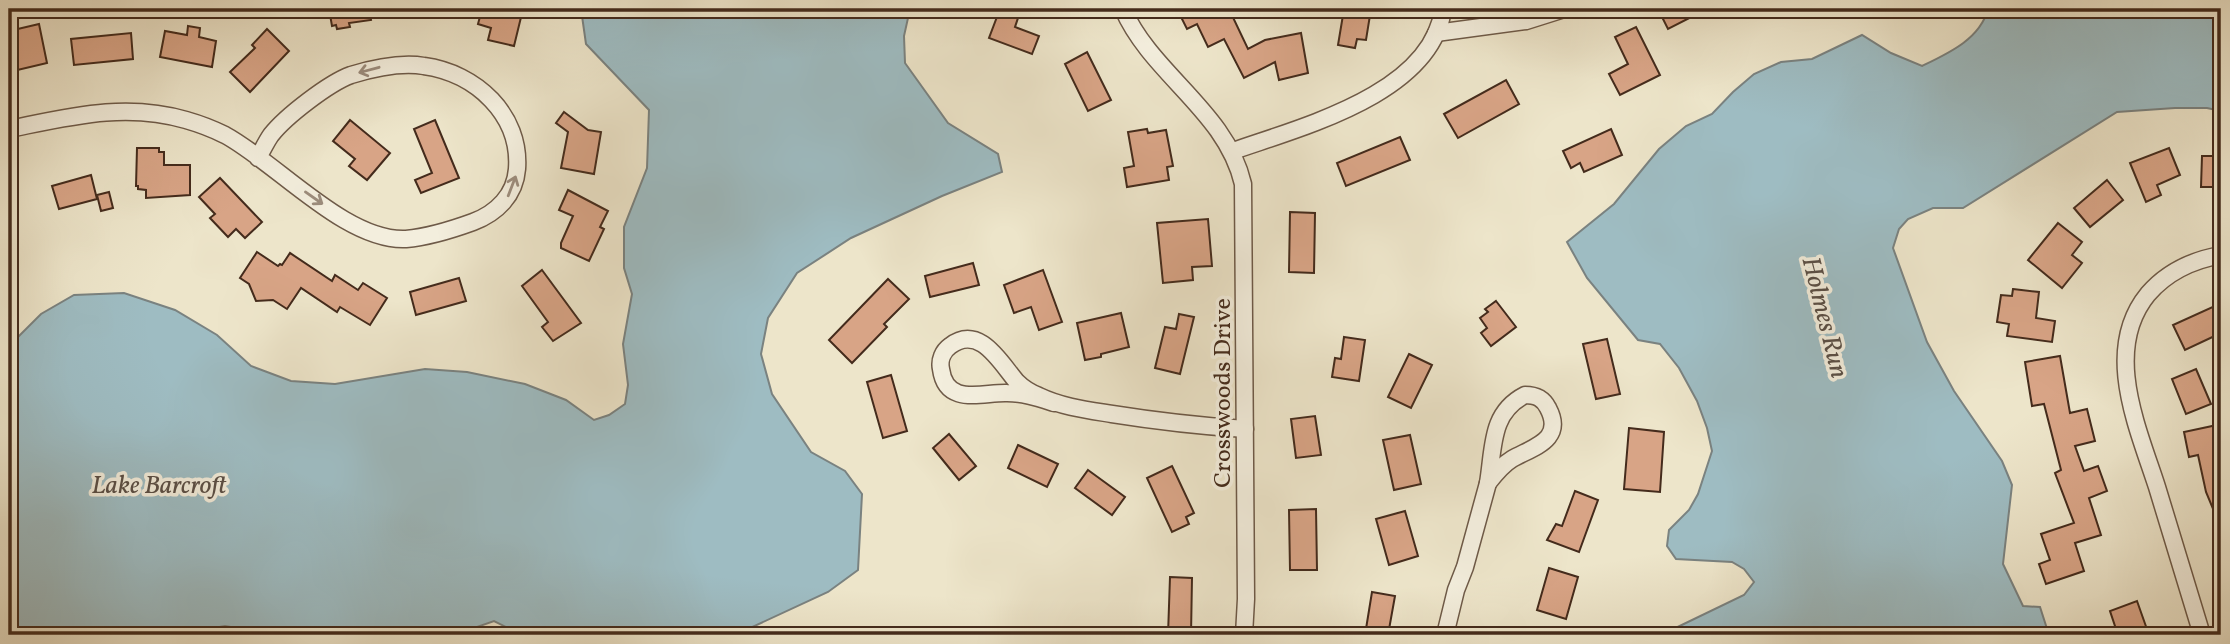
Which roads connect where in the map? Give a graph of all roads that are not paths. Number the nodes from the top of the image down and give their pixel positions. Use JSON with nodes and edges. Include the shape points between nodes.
{"nodes":[{"id":1,"x":1123,"y":9,"type":"edge"},
{"id":2,"x":1443,"y":9,"type":"edge"},
{"id":3,"x":1564,"y":9,"type":"edge"},
{"id":4,"x":1436,"y":33,"type":"junction"},
{"id":5,"x":9,"y":129,"type":"edge"},
{"id":6,"x":1233,"y":151,"type":"junction"},
{"id":7,"x":258,"y":158,"type":"junction"},
{"id":8,"x":2221,"y":255,"type":"edge"},
{"id":9,"x":1054,"y":403,"type":"junction"},
{"id":10,"x":1245,"y":429,"type":"junction"},
{"id":11,"x":1488,"y":483,"type":"junction"},
{"id":12,"x":1244,"y":635,"type":"edge"},
{"id":13,"x":1445,"y":635,"type":"edge"},
{"id":14,"x":2202,"y":635,"type":"edge"}],
"edges":[{"from":1,"to":6,"type":"street","name":"Crosswoods Drive","via":[[1143,41],[1205,111]]},
{"from":2,"to":4,"type":"street"},
{"from":3,"to":4,"type":"street","via":[[1526,21]]},
{"from":4,"to":6,"type":"street","via":[[1414,65],[1373,95]]},
{"from":5,"to":7,"type":"street","via":[[87,114],[150,111],[208,127]]},
{"from":6,"to":10,"type":"street","name":"Crosswoods Drive","via":[[1243,184]]},
{"from":7,"to":7,"type":"street","one_way":true,"via":[[347,221],[376,234],[405,239],[446,232],[499,208],[512,192],[517,171],[517,148],[509,122],[490,96],[462,78],[425,66],[385,66],[349,76],[293,114],[272,134]]},
{"from":8,"to":14,"type":"street","via":[[2188,264],[2155,286],[2133,317],[2125,357],[2134,414]]},
{"from":9,"to":9,"type":"street","via":[[1029,395],[976,397],[956,392],[945,383],[941,359],[956,342],[986,345],[1018,383]]},
{"from":9,"to":10,"type":"street"},
{"from":10,"to":12,"type":"street","name":"Crosswoods Drive"},
{"from":11,"to":11,"type":"street","via":[[1504,410],[1525,395],[1541,398],[1552,416],[1549,436],[1511,459]]},
{"from":11,"to":13,"type":"street"}]}
